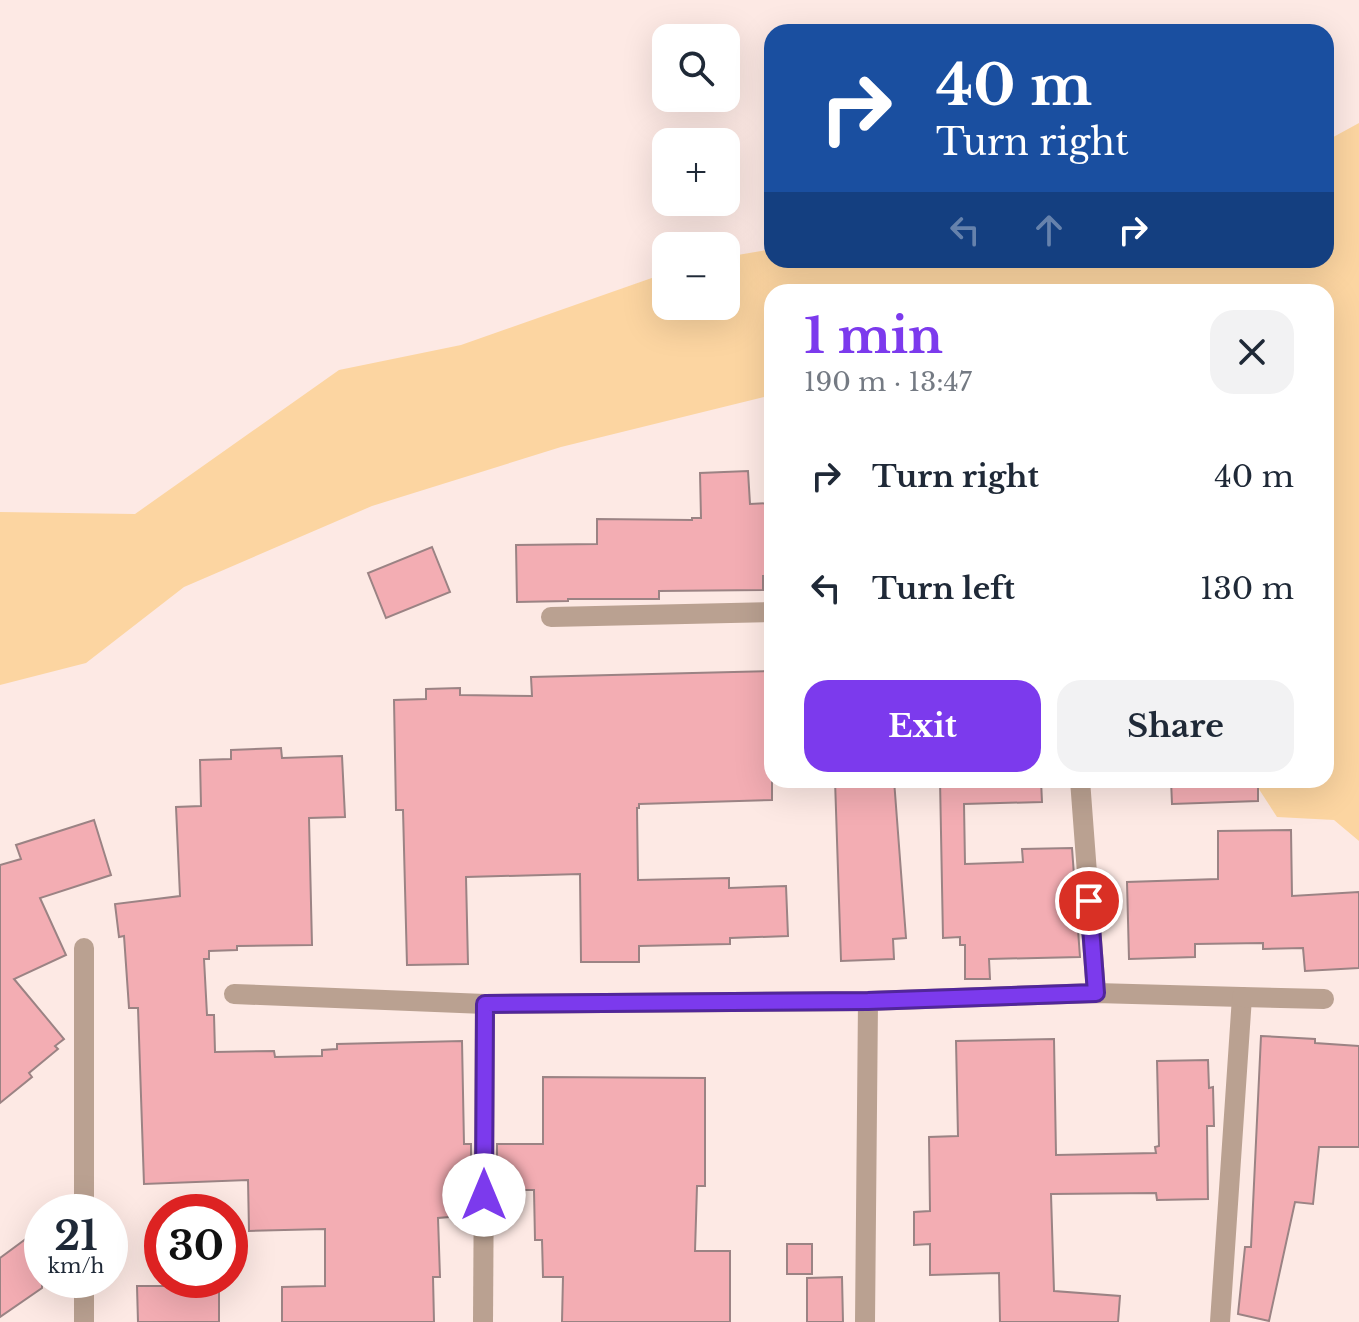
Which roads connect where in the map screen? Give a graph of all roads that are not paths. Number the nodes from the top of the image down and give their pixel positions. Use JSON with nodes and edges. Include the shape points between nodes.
{"nodes":[{"id":1,"x":764,"y":612,"type":"edge"},
{"id":2,"x":551,"y":617,"type":"dead end"},
{"id":3,"x":1081,"y":788,"type":"edge"},
{"id":4,"x":84,"y":948,"type":"dead end"},
{"id":5,"x":1096,"y":993,"type":"junction"},
{"id":6,"x":234,"y":994,"type":"dead end"},
{"id":7,"x":1242,"y":997,"type":"junction"},
{"id":8,"x":1324,"y":999,"type":"dead end"},
{"id":9,"x":868,"y":1001,"type":"junction"},
{"id":10,"x":485,"y":1004,"type":"junction"},
{"id":11,"x":84,"y":1194,"type":"edge"},
{"id":12,"x":84,"y":1298,"type":"edge"},
{"id":13,"x":84,"y":1322,"type":"edge"},
{"id":14,"x":483,"y":1322,"type":"edge"},
{"id":15,"x":865,"y":1322,"type":"edge"},
{"id":16,"x":1220,"y":1322,"type":"edge"}],
"edges":[{"from":1,"to":2,"type":"street"},
{"from":3,"to":5,"type":"street"},
{"from":4,"to":11,"type":"street"},
{"from":5,"to":7,"type":"street"},
{"from":5,"to":9,"type":"street"},
{"from":6,"to":10,"type":"street"},
{"from":7,"to":8,"type":"street"},
{"from":7,"to":16,"type":"street"},
{"from":9,"to":10,"type":"street"},
{"from":9,"to":15,"type":"street"},
{"from":10,"to":14,"type":"street"},
{"from":12,"to":13,"type":"street"}]}
